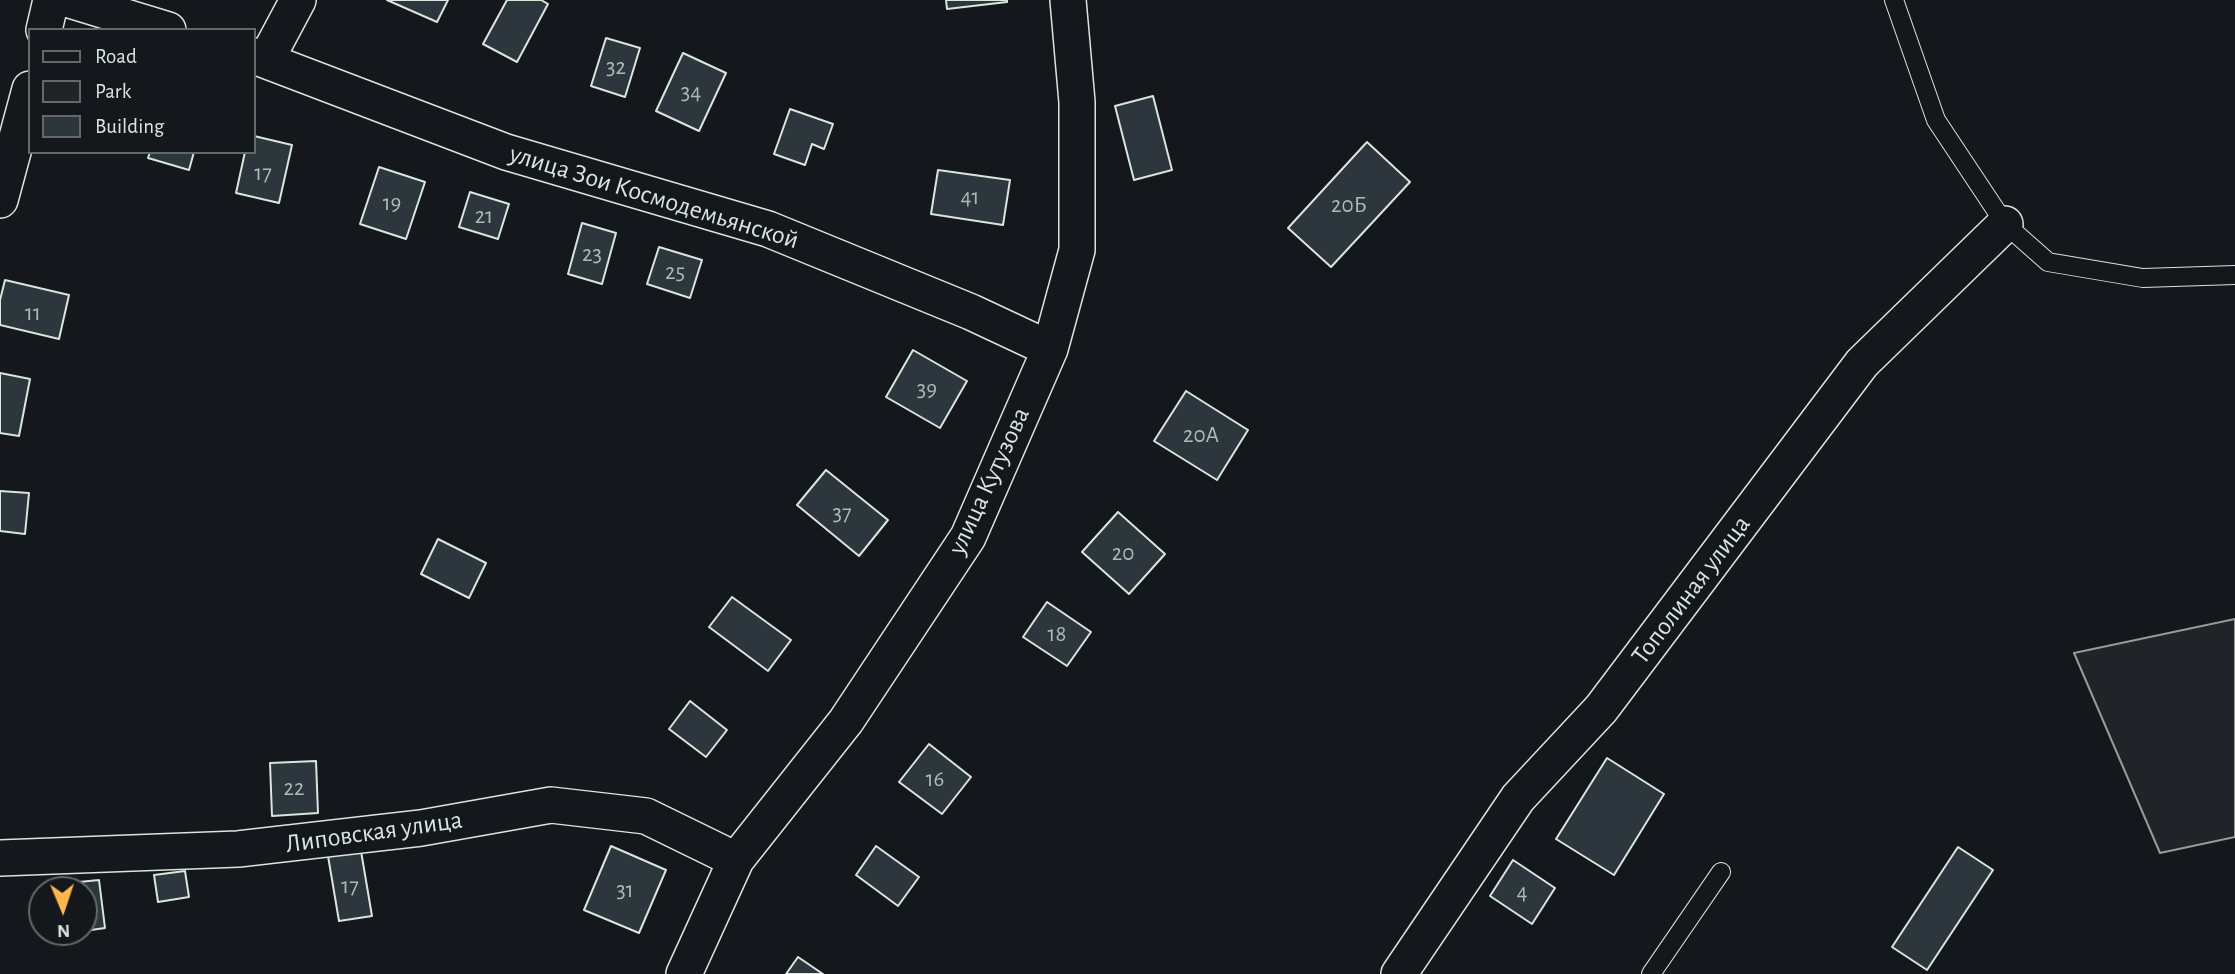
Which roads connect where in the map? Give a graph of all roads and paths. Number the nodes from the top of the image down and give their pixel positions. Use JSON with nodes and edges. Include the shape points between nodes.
{"nodes":[{"id":1,"x":51,"y":0,"type":"edge"},
{"id":2,"x":70,"y":0,"type":"edge"},
{"id":3,"x":298,"y":0,"type":"edge"},
{"id":4,"x":1068,"y":0,"type":"edge"},
{"id":5,"x":1894,"y":0,"type":"edge"},
{"id":6,"x":44,"y":28,"type":"edge"},
{"id":7,"x":161,"y":28,"type":"edge"},
{"id":8,"x":260,"y":58,"type":"edge"},
{"id":9,"x":28,"y":96,"type":"edge"},
{"id":10,"x":0,"y":200,"type":"edge"},
{"id":11,"x":2005,"y":224,"type":"junction"},
{"id":12,"x":2235,"y":275,"type":"edge"},
{"id":13,"x":1050,"y":349,"type":"junction"},
{"id":14,"x":0,"y":858,"type":"edge"},
{"id":15,"x":736,"y":860,"type":"junction"},
{"id":16,"x":1721,"y":873,"type":"dead end"},
{"id":17,"x":684,"y":974,"type":"edge"},
{"id":18,"x":1399,"y":974,"type":"edge"},
{"id":19,"x":1651,"y":974,"type":"edge"}],
"edges":[{"from":1,"to":6,"type":"street"},
{"from":2,"to":7,"type":"street"},
{"from":3,"to":8,"type":"street"},
{"from":4,"to":13,"type":"street","name":"улица Кутузова","via":[[1076,102],[1077,250]]},
{"from":5,"to":11,"type":"lane","via":[[1936,120]]},
{"from":8,"to":13,"type":"street","name":"улица Зои Космодемьянской","via":[[506,152],[768,229]]},
{"from":9,"to":10,"type":"street"},
{"from":11,"to":12,"type":"lane","via":[[2048,262],[2143,278]]},
{"from":11,"to":18,"type":"street","name":"Тополиная улица","via":[[1862,363],[1601,709],[1518,797]]},
{"from":13,"to":15,"type":"street","name":"улица Кутузова","via":[[968,537],[846,721]]},
{"from":14,"to":15,"type":"street","name":"Липовская улица","via":[[238,849],[421,828],[551,805],[646,816]]},
{"from":15,"to":17,"type":"street","name":"улица Кутузова"},
{"from":16,"to":19,"type":"lane"}]}
